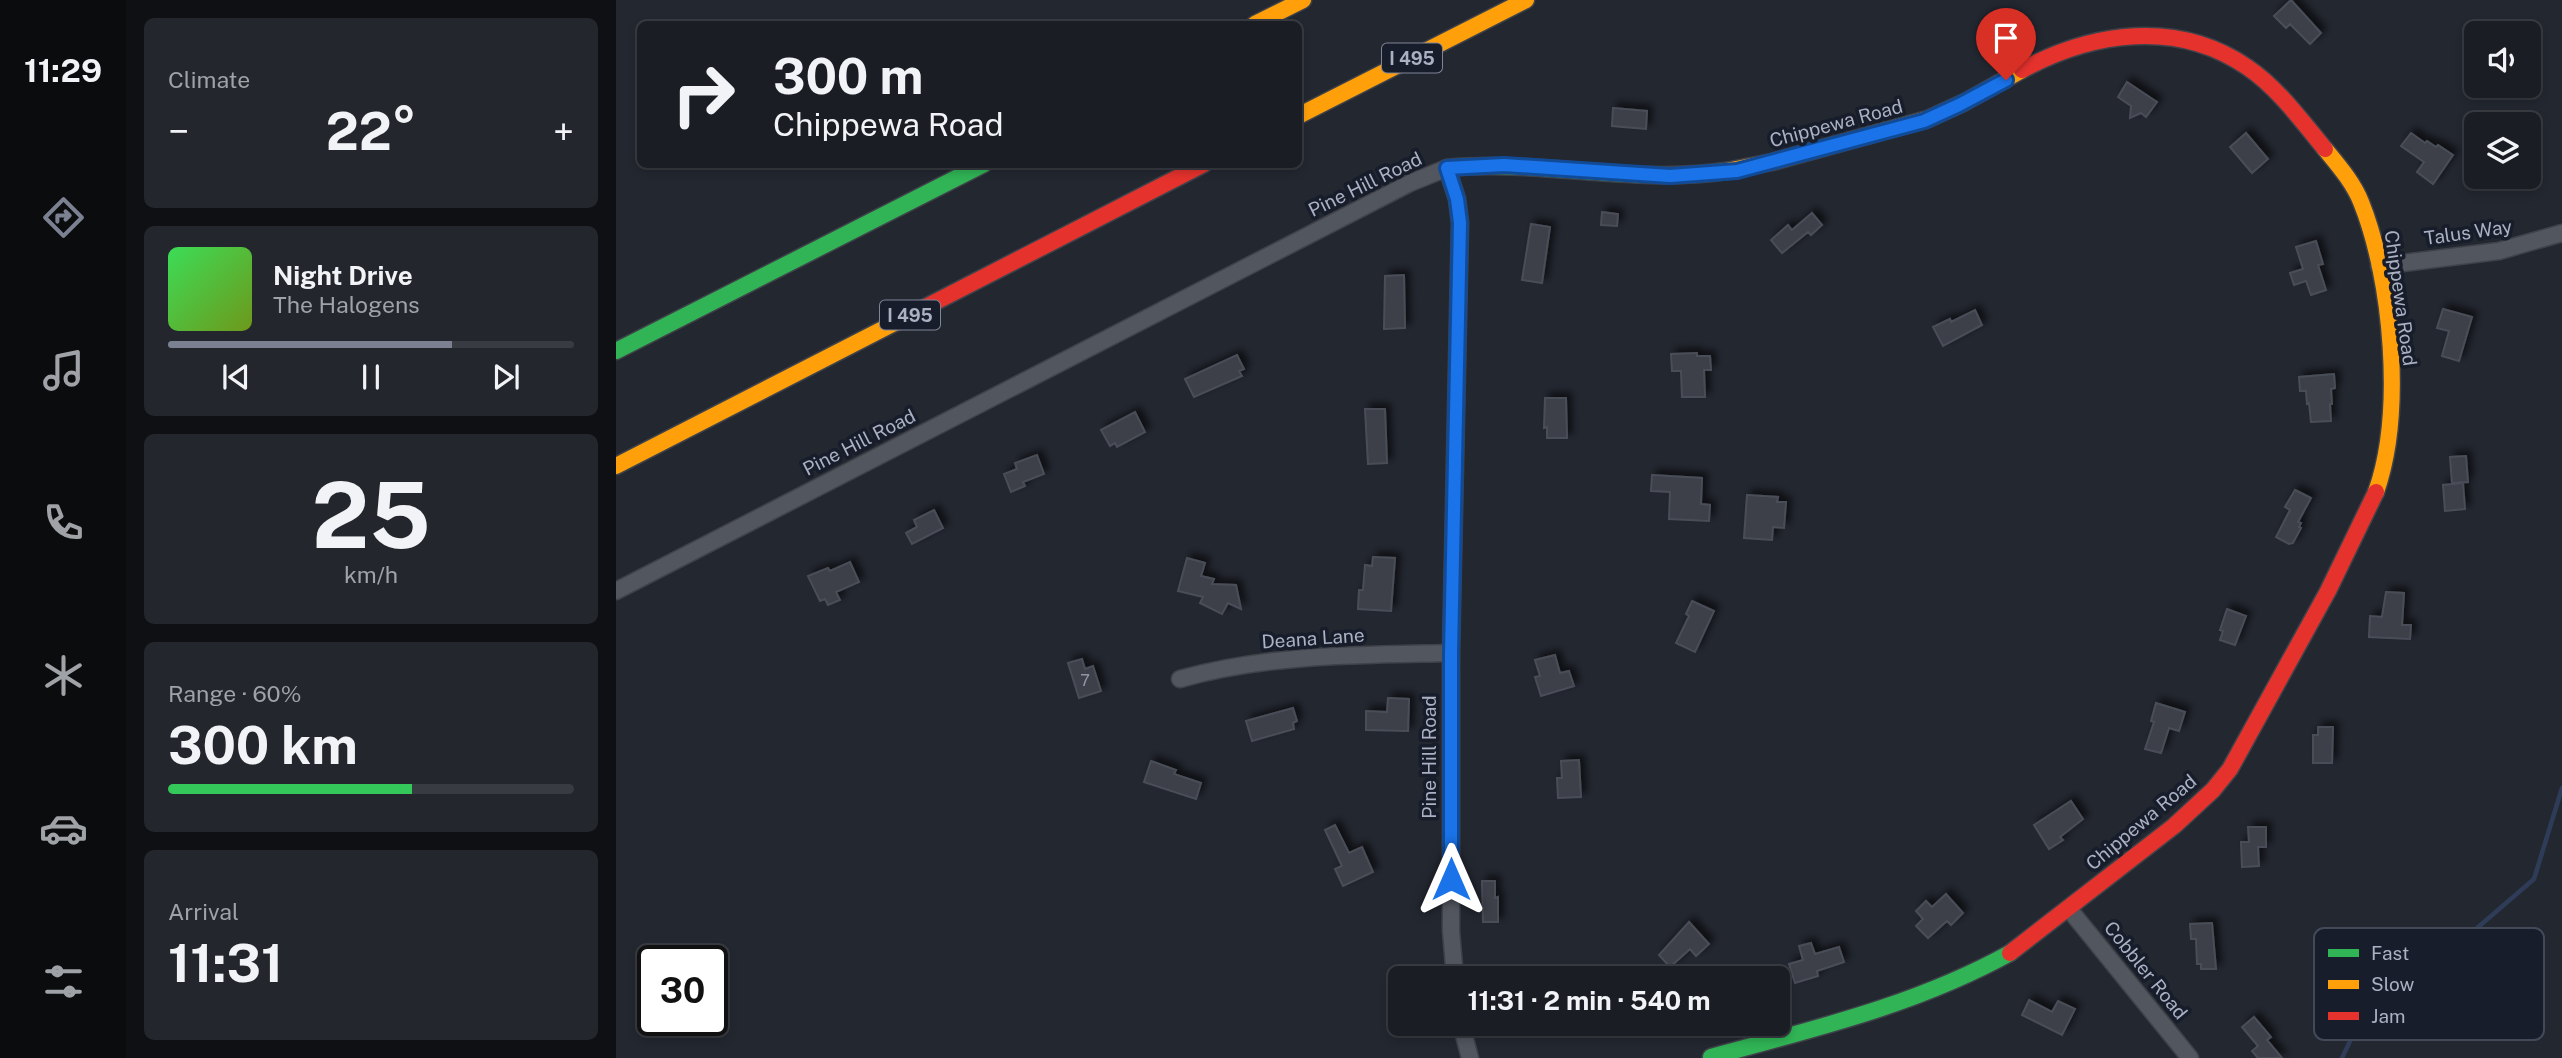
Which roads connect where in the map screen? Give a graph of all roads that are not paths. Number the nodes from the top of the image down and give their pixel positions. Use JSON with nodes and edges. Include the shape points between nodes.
{"nodes":[{"id":1,"x":1303,"y":0,"type":"edge"},
{"id":2,"x":1526,"y":0,"type":"edge"},
{"id":3,"x":1261,"y":21,"type":"edge"},
{"id":4,"x":1302,"y":114,"type":"edge"},
{"id":5,"x":976,"y":168,"type":"edge"},
{"id":6,"x":1196,"y":168,"type":"edge"},
{"id":7,"x":1447,"y":168,"type":"junction"},
{"id":8,"x":2562,"y":233,"type":"edge"},
{"id":9,"x":2378,"y":266,"type":"junction"},
{"id":10,"x":616,"y":351,"type":"edge"},
{"id":11,"x":616,"y":466,"type":"edge"},
{"id":12,"x":616,"y":591,"type":"edge"},
{"id":13,"x":1451,"y":653,"type":"junction"},
{"id":14,"x":1180,"y":679,"type":"dead end"},
{"id":15,"x":2069,"y":909,"type":"junction"},
{"id":16,"x":1454,"y":966,"type":"edge"},
{"id":17,"x":1464,"y":1036,"type":"edge"},
{"id":18,"x":1711,"y":1057,"type":"edge"},
{"id":19,"x":1470,"y":1058,"type":"edge"},
{"id":20,"x":2190,"y":1058,"type":"edge"}],
"edges":[{"from":1,"to":3,"type":"main road"},
{"from":2,"to":4,"type":"main road","number":"I 495"},
{"from":5,"to":10,"type":"main road"},
{"from":6,"to":11,"type":"main road","number":"I 495"},
{"from":7,"to":9,"type":"main road","name":"Chippewa Road","via":[[1504,165],[1670,176],[1737,171],[1924,121],[2075,46],[2127,37],[2174,38],[2240,61],[2289,103],[2354,188],[2368,221]]},
{"from":7,"to":12,"type":"street","name":"Pine Hill Road","via":[[1393,191]]},
{"from":7,"to":13,"type":"street","name":"Pine Hill Road","via":[[1460,223]]},
{"from":8,"to":9,"type":"street","name":"Talus Way","via":[[2499,251]]},
{"from":9,"to":15,"type":"main road","name":"Chippewa Road","via":[[2392,395],[2384,467],[2364,517],[2321,606],[2230,769],[2194,808]]},
{"from":13,"to":14,"type":"street","name":"Deana Lane","via":[[1301,657]]},
{"from":13,"to":16,"type":"street","name":"Pine Hill Road"},
{"from":15,"to":18,"type":"main road","name":"Chippewa Road","via":[[2018,949],[1964,980],[1904,1003]]},
{"from":15,"to":20,"type":"street","name":"Cobbler Road"},
{"from":17,"to":19,"type":"street"}]}
